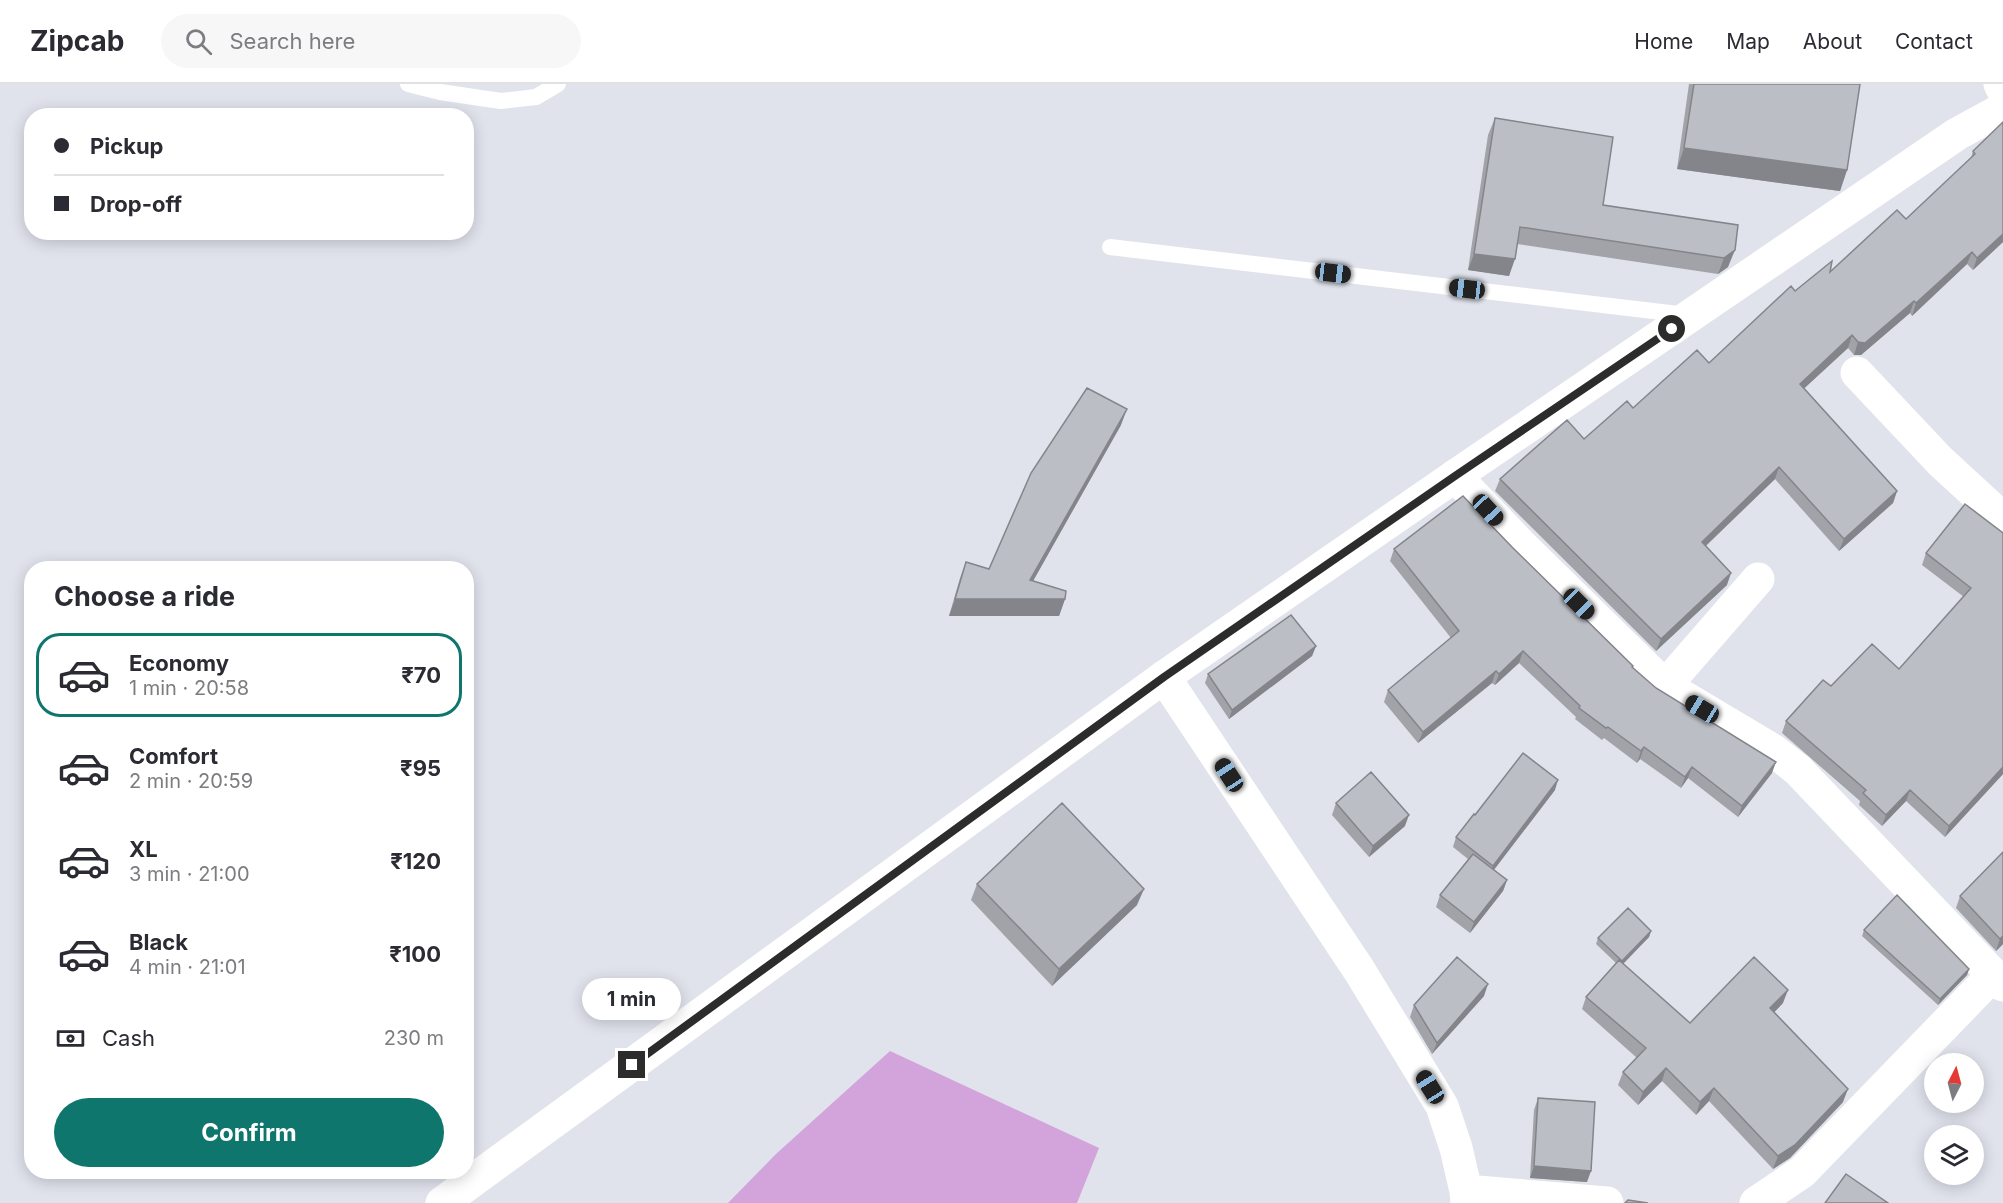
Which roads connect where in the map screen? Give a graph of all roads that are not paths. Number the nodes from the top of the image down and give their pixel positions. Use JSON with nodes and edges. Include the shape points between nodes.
{"nodes":[{"id":1,"x":408,"y":84,"type":"edge"},
{"id":2,"x":558,"y":84,"type":"edge"},
{"id":3,"x":2000,"y":84,"type":"edge"},
{"id":4,"x":2003,"y":90,"type":"edge"},
{"id":5,"x":2003,"y":109,"type":"edge"},
{"id":6,"x":1110,"y":247,"type":"dead end"},
{"id":7,"x":1692,"y":315,"type":"junction"},
{"id":8,"x":1857,"y":373,"type":"dead end"},
{"id":9,"x":1455,"y":476,"type":"junction"},
{"id":10,"x":2003,"y":519,"type":"edge"},
{"id":11,"x":1758,"y":579,"type":"dead end"},
{"id":12,"x":1164,"y":677,"type":"junction"},
{"id":13,"x":1665,"y":686,"type":"junction"},
{"id":14,"x":1998,"y":981,"type":"edge"},
{"id":15,"x":1467,"y":1197,"type":"edge"},
{"id":16,"x":442,"y":1203,"type":"edge"},
{"id":17,"x":1607,"y":1203,"type":"edge"},
{"id":18,"x":1756,"y":1203,"type":"edge"}],
"edges":[{"from":1,"to":2,"type":"lane","via":[[501,101],[536,97]]},
{"from":3,"to":4,"type":"street"},
{"from":5,"to":7,"type":"street","via":[[1957,134]]},
{"from":6,"to":7,"type":"lane"},
{"from":7,"to":9,"type":"street"},
{"from":8,"to":10,"type":"street","via":[[1940,461]]},
{"from":9,"to":12,"type":"street"},
{"from":9,"to":13,"type":"street"},
{"from":11,"to":13,"type":"street"},
{"from":12,"to":15,"type":"street","via":[[1359,970],[1442,1106]]},
{"from":12,"to":16,"type":"street"},
{"from":13,"to":14,"type":"street","via":[[1774,751],[1798,770]]},
{"from":14,"to":18,"type":"street","via":[[1802,1172]]},
{"from":15,"to":17,"type":"street"}]}
